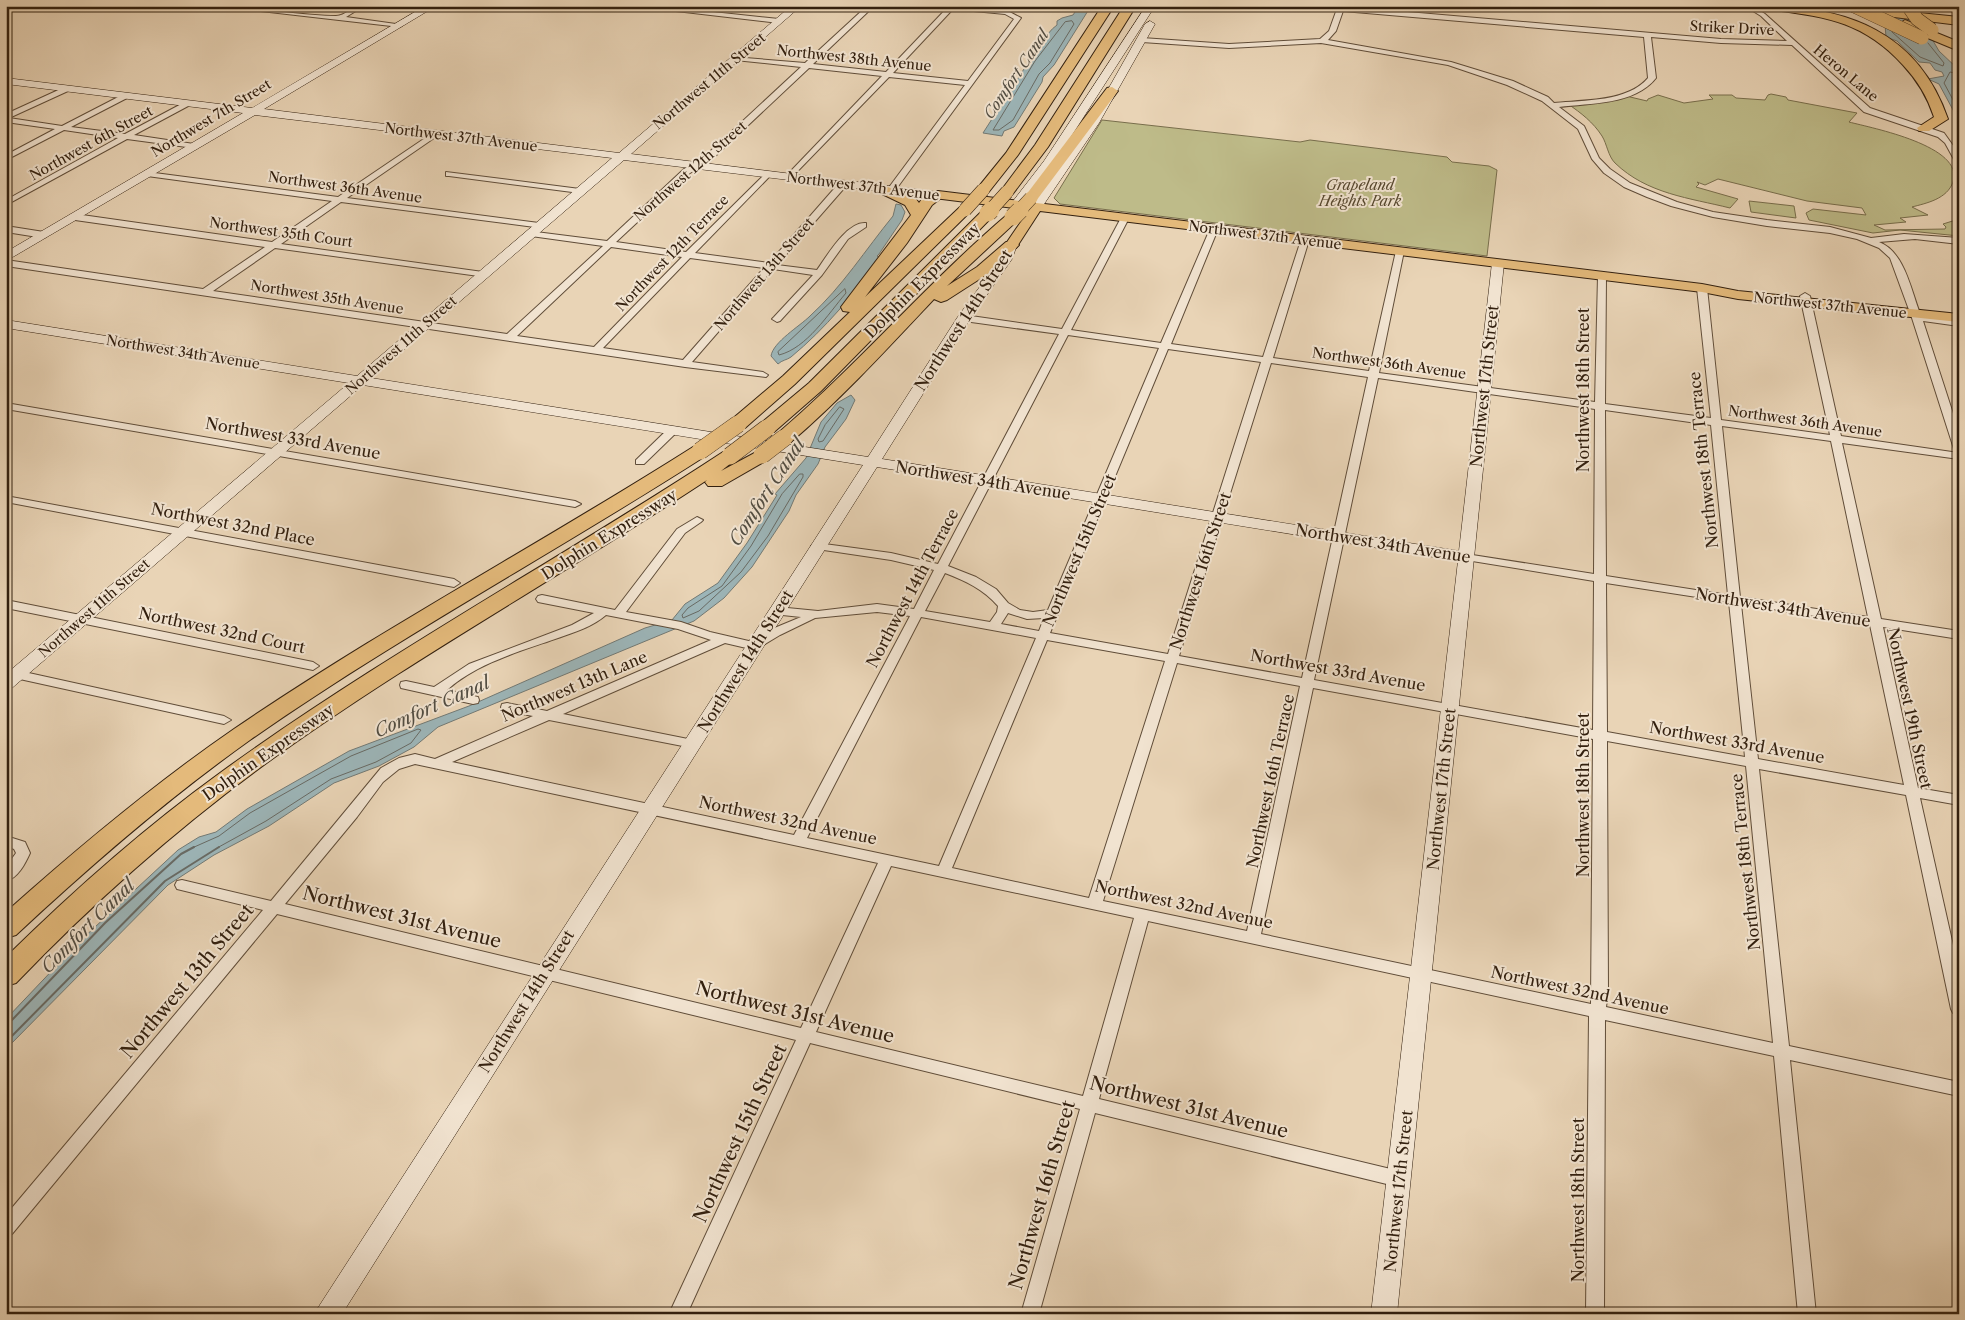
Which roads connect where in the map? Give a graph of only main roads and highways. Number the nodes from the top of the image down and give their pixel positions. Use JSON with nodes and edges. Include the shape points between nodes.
{"nodes":[{"id":1,"x":1097,"y":6,"type":"edge"},
{"id":2,"x":1108,"y":6,"type":"edge"},
{"id":3,"x":1130,"y":6,"type":"edge"},
{"id":4,"x":1821,"y":6,"type":"edge"},
{"id":5,"x":1830,"y":6,"type":"edge"},
{"id":6,"x":1859,"y":8,"type":"edge"},
{"id":7,"x":1910,"y":9,"type":"edge"},
{"id":8,"x":1765,"y":11,"type":"edge"},
{"id":9,"x":1880,"y":11,"type":"edge"},
{"id":10,"x":1957,"y":12,"type":"edge"},
{"id":11,"x":1959,"y":21,"type":"edge"},
{"id":12,"x":1093,"y":30,"type":"junction"},
{"id":13,"x":1929,"y":32,"type":"junction"},
{"id":14,"x":1959,"y":42,"type":"edge"},
{"id":15,"x":1959,"y":47,"type":"edge"},
{"id":16,"x":1959,"y":52,"type":"edge"},
{"id":17,"x":1112,"y":91,"type":"road end"},
{"id":18,"x":1924,"y":128,"type":"road end"},
{"id":19,"x":887,"y":189,"type":"road end"},
{"id":20,"x":938,"y":196,"type":"joint"},
{"id":21,"x":1034,"y":203,"type":"junction"},
{"id":22,"x":1014,"y":211,"type":"junction"},
{"id":23,"x":918,"y":215,"type":"junction"},
{"id":24,"x":1011,"y":245,"type":"joint"},
{"id":25,"x":1959,"y":312,"type":"edge"},
{"id":26,"x":1914,"y":313,"type":"junction"},
{"id":27,"x":913,"y":314,"type":"junction"},
{"id":28,"x":1959,"y":318,"type":"edge"},
{"id":29,"x":813,"y":357,"type":"junction"},
{"id":30,"x":549,"y":571,"type":"junction"},
{"id":31,"x":6,"y":928,"type":"edge"},
{"id":32,"x":6,"y":975,"type":"edge"}],
"edges":[{"from":1,"to":12,"type":"highway"},
{"from":2,"to":12,"type":"highway","name":"Dolphin Expressway"},
{"from":3,"to":30,"type":"highway","name":"Dolphin Expressway","bridge":true,"via":[[1041,147],[1007,192],[815,386],[730,456]]},
{"from":4,"to":9,"type":"highway"},
{"from":5,"to":6,"type":"highway"},
{"from":6,"to":7,"type":"highway"},
{"from":6,"to":16,"type":"highway","bridge":true},
{"from":7,"to":9,"type":"highway"},
{"from":7,"to":10,"type":"highway"},
{"from":7,"to":11,"type":"highway"},
{"from":7,"to":13,"type":"highway","bridge":true},
{"from":8,"to":18,"type":"highway","via":[[1826,15],[1875,33],[1922,79],[1934,96],[1941,119]]},
{"from":9,"to":13,"type":"highway","bridge":true},
{"from":12,"to":29,"type":"highway","name":"Dolphin Expressway","bridge":true,"via":[[1011,155],[983,190]]},
{"from":13,"to":14,"type":"highway"},
{"from":13,"to":15,"type":"highway"},
{"from":17,"to":21,"type":"highway"},
{"from":19,"to":23,"type":"highway","via":[[911,202]]},
{"from":20,"to":22,"type":"main road","name":"Northwest 37th Avenue"},
{"from":20,"to":23,"type":"highway","via":[[930,199]]},
{"from":21,"to":22,"type":"highway","bridge":true},
{"from":21,"to":24,"type":"main road","name":"Northwest 14th Street"},
{"from":21,"to":26,"type":"main road","name":"Northwest 37th Avenue","via":[[1125,218],[1702,288],[1738,296],[1806,299]]},
{"from":22,"to":27,"type":"highway"},
{"from":23,"to":29,"type":"highway"},
{"from":24,"to":27,"type":"highway","via":[[983,270]]},
{"from":25,"to":26,"type":"main road","name":"Northwest 37th Avenue"},
{"from":26,"to":28,"type":"main road","name":"Northwest 37th Avenue"},
{"from":27,"to":30,"type":"highway","bridge":true,"via":[[826,402],[762,455]]},
{"from":29,"to":31,"type":"highway","name":"Dolphin Expressway","bridge":true,"via":[[738,424],[700,451],[320,684],[234,741],[106,839]]},
{"from":30,"to":32,"type":"highway","name":"Dolphin Expressway","via":[[328,709],[258,757],[136,853]]}]}
